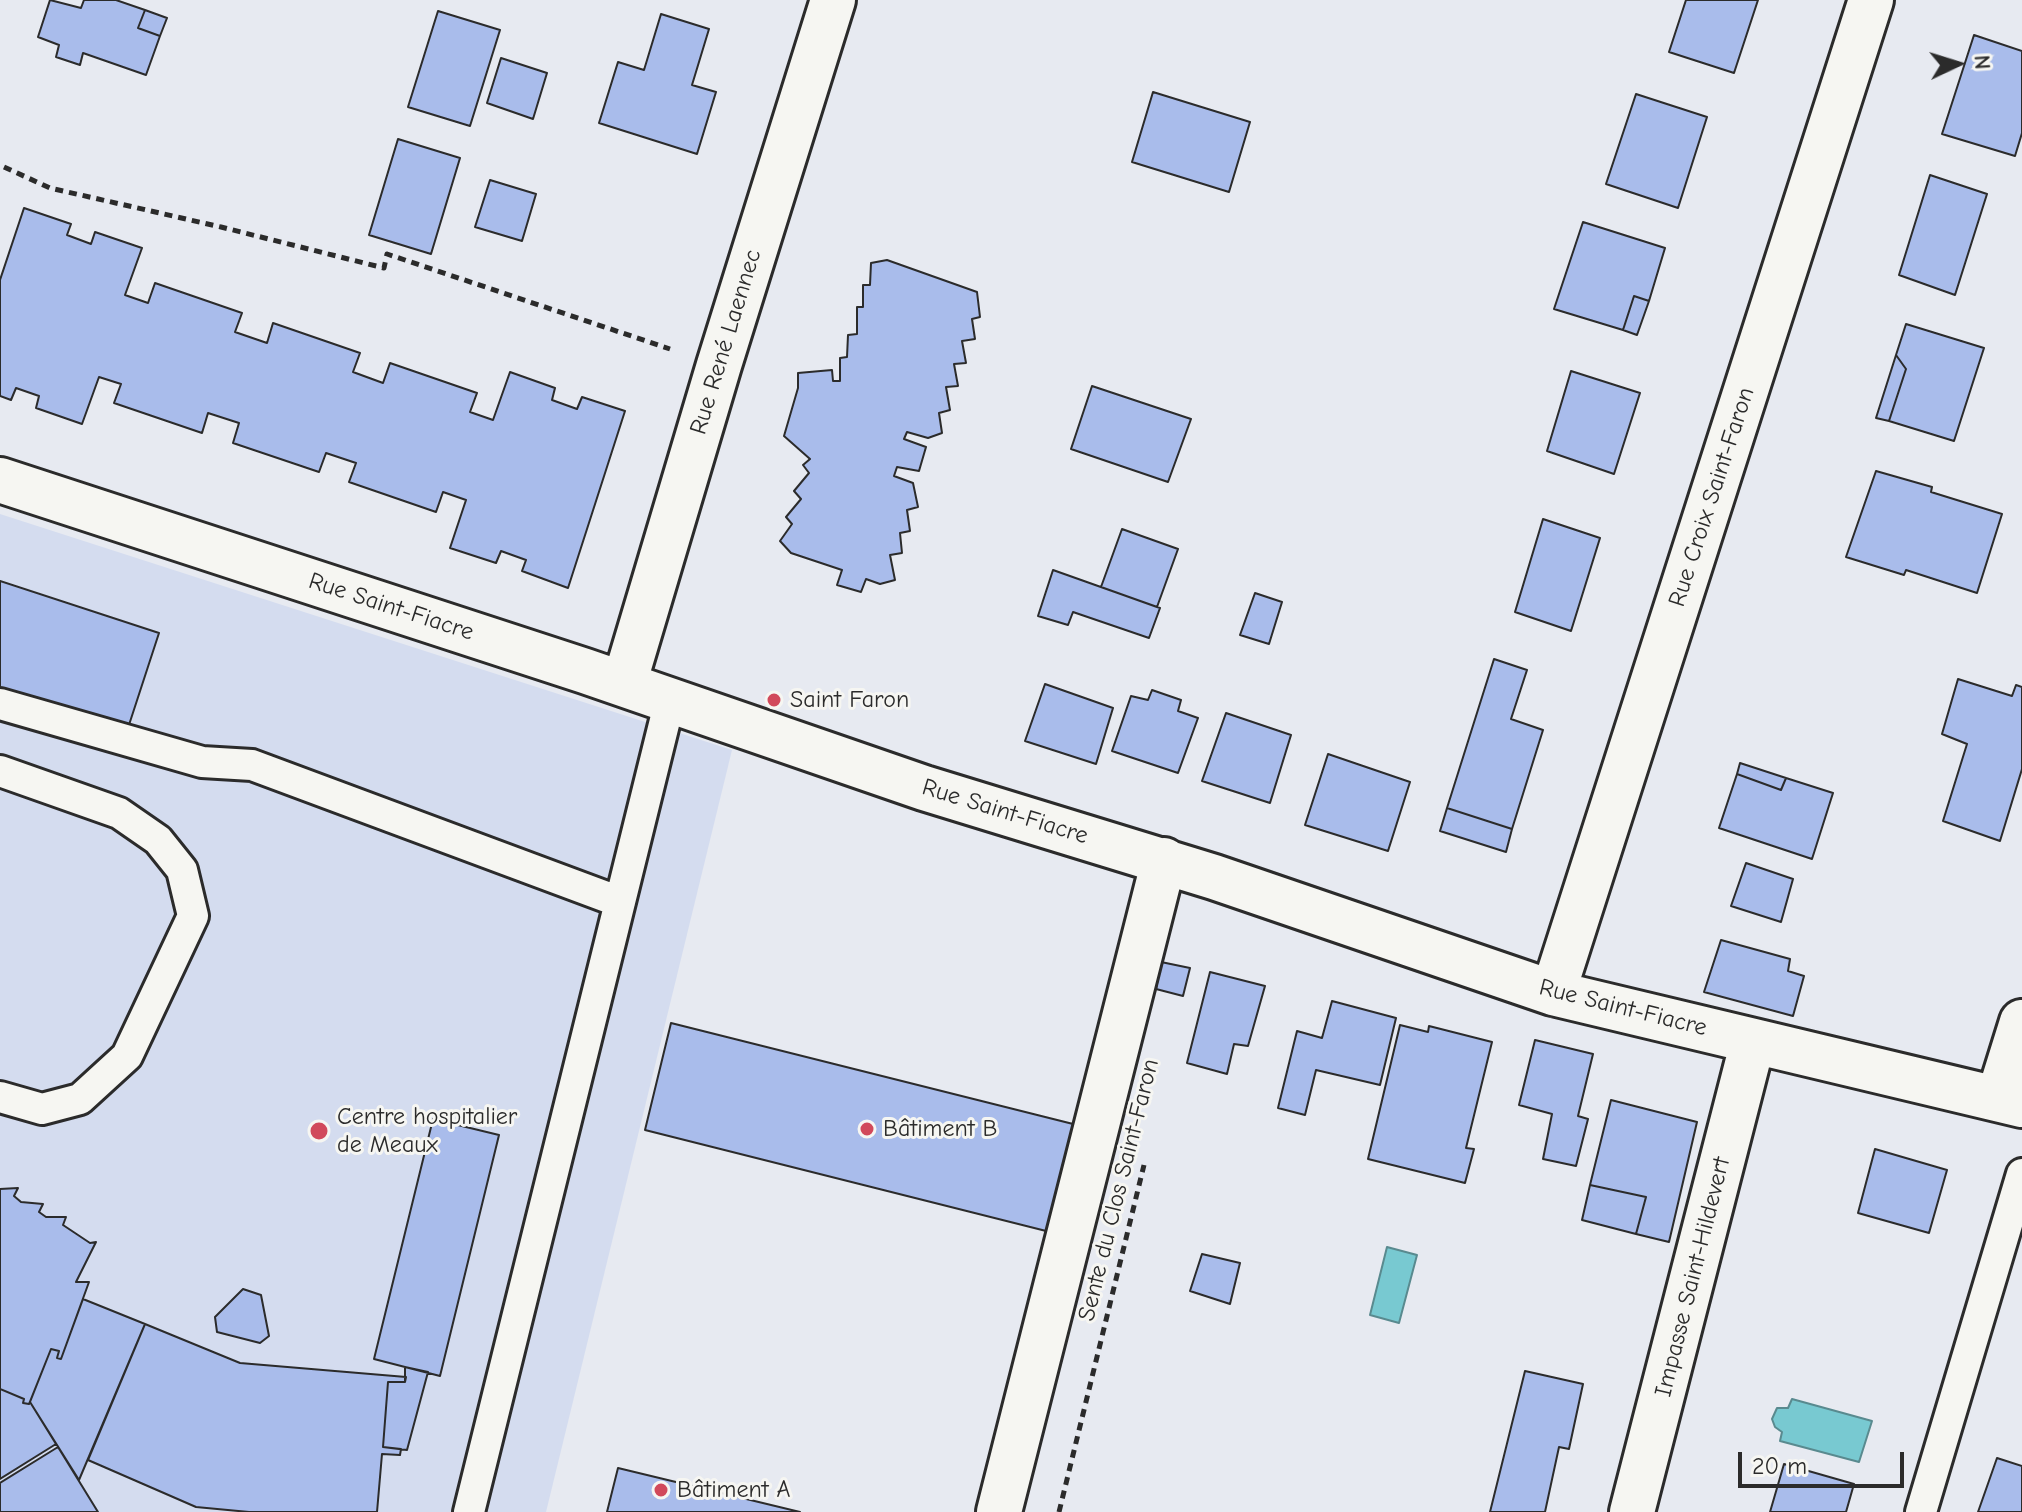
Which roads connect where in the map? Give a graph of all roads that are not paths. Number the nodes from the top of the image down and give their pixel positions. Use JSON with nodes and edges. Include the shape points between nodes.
{"nodes":[{"id":1,"x":833,"y":0,"type":"edge"},
{"id":2,"x":1871,"y":0,"type":"edge"},
{"id":3,"x":0,"y":480,"type":"edge"},
{"id":4,"x":624,"y":684,"type":"junction"},
{"id":5,"x":670,"y":700,"type":"junction"},
{"id":6,"x":0,"y":704,"type":"edge"},
{"id":7,"x":0,"y":771,"type":"edge"},
{"id":8,"x":1164,"y":860,"type":"junction"},
{"id":9,"x":620,"y":902,"type":"junction"},
{"id":10,"x":1553,"y":993,"type":"junction"},
{"id":11,"x":2022,"y":1022,"type":"edge"},
{"id":12,"x":1753,"y":1041,"type":"junction"},
{"id":13,"x":0,"y":1097,"type":"edge"},
{"id":14,"x":2010,"y":1102,"type":"edge"},
{"id":15,"x":2022,"y":1174,"type":"edge"},
{"id":16,"x":469,"y":1512,"type":"edge"},
{"id":17,"x":999,"y":1512,"type":"edge"},
{"id":18,"x":1632,"y":1512,"type":"edge"},
{"id":19,"x":1921,"y":1512,"type":"edge"}],
"edges":[{"from":1,"to":4,"type":"street","name":"Rue René Laennec"},
{"from":2,"to":10,"type":"street","name":"Rue Croix Saint-Faron"},
{"from":3,"to":4,"type":"street","name":"Rue Saint-Fiacre"},
{"from":4,"to":5,"type":"street","name":"Rue Saint-Fiacre"},
{"from":5,"to":8,"type":"street","name":"Rue Saint-Fiacre","via":[[924,788]]},
{"from":5,"to":9,"type":"lane"},
{"from":6,"to":9,"type":"lane","via":[[202,762],[252,765]]},
{"from":7,"to":13,"type":"lane","via":[[119,813],[158,840],[182,870],[193,916],[127,1056],[80,1099],[42,1109]]},
{"from":8,"to":10,"type":"street","name":"Rue Saint-Fiacre"},
{"from":8,"to":17,"type":"street"},
{"from":9,"to":16,"type":"lane"},
{"from":10,"to":12,"type":"street","name":"Rue Saint-Fiacre"},
{"from":11,"to":14,"type":"street"},
{"from":12,"to":14,"type":"street","name":"Rue Saint-Fiacre"},
{"from":12,"to":18,"type":"street","name":"Impasse Saint-Hildevert"},
{"from":15,"to":19,"type":"lane"}]}
